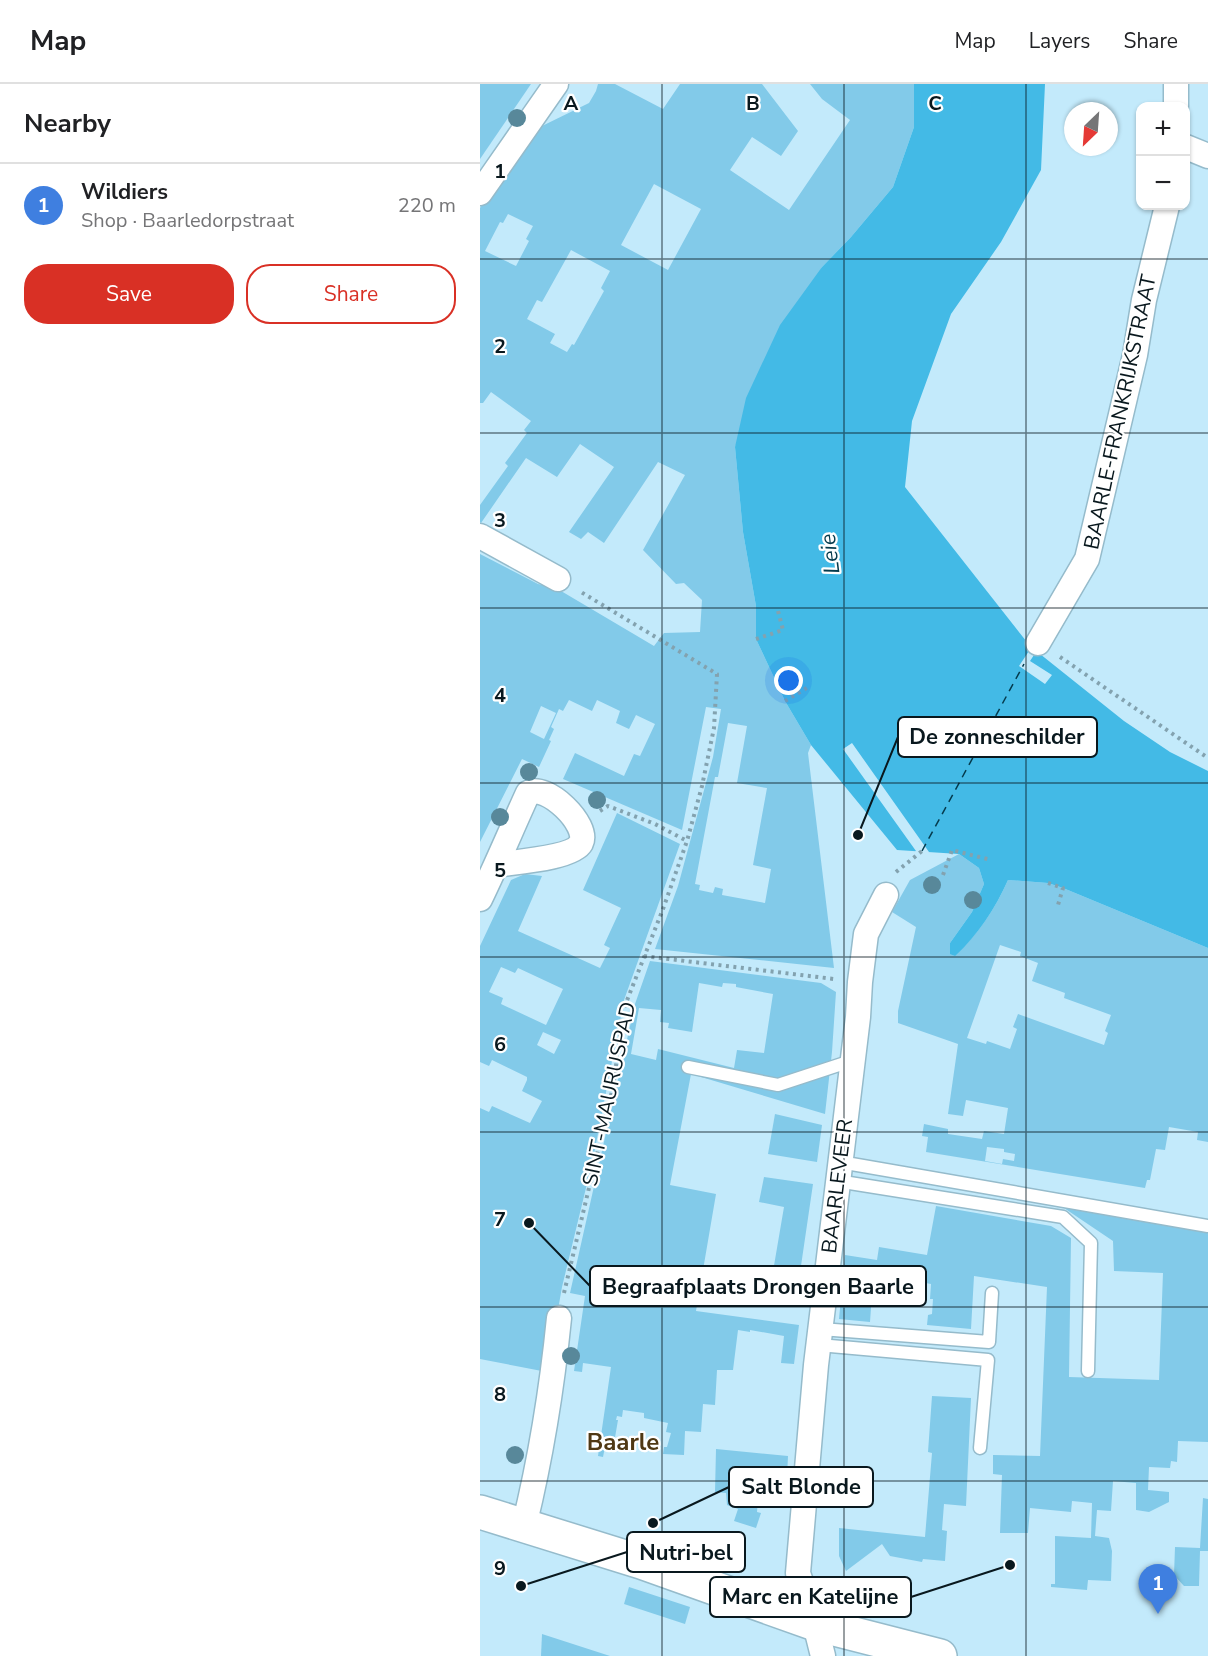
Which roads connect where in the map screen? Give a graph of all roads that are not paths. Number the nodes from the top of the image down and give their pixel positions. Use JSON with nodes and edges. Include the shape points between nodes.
{"nodes":[{"id":1,"x":556,"y":84,"type":"edge"},
{"id":2,"x":1176,"y":84,"type":"edge"},
{"id":3,"x":1176,"y":102,"type":"edge"},
{"id":4,"x":1190,"y":149,"type":"edge"},
{"id":5,"x":1208,"y":156,"type":"edge"},
{"id":6,"x":480,"y":193,"type":"edge"},
{"id":7,"x":1166,"y":210,"type":"edge"},
{"id":8,"x":480,"y":536,"type":"edge"},
{"id":9,"x":558,"y":579,"type":"road end"},
{"id":10,"x":1038,"y":643,"type":"road end"},
{"id":11,"x":496,"y":865,"type":"junction"},
{"id":12,"x":886,"y":895,"type":"dead end"},
{"id":13,"x":480,"y":898,"type":"edge"},
{"id":14,"x":851,"y":1061,"type":"junction"},
{"id":15,"x":688,"y":1067,"type":"dead end"},
{"id":16,"x":839,"y":1172,"type":"junction"},
{"id":17,"x":1208,"y":1226,"type":"edge"},
{"id":18,"x":992,"y":1293,"type":"dead end"},
{"id":19,"x":559,"y":1318,"type":"road end"},
{"id":20,"x":820,"y":1337,"type":"junction"},
{"id":21,"x":1088,"y":1371,"type":"dead end"},
{"id":22,"x":980,"y":1448,"type":"dead end"},
{"id":23,"x":480,"y":1512,"type":"edge"},
{"id":24,"x":524,"y":1526,"type":"junction"},
{"id":25,"x":815,"y":1624,"type":"junction"},
{"id":26,"x":823,"y":1656,"type":"edge"},
{"id":27,"x":940,"y":1656,"type":"edge"}],
"edges":[{"from":1,"to":6,"type":"street"},
{"from":2,"to":3,"type":"street"},
{"from":4,"to":5,"type":"street"},
{"from":7,"to":10,"type":"street","name":"BAARLE-FRANKRIJKSTRAAT","via":[[1088,559]]},
{"from":8,"to":9,"type":"street"},
{"from":11,"to":11,"type":"street","via":[[531,791],[553,798],[578,822],[583,836],[575,850]]},
{"from":11,"to":13,"type":"street"},
{"from":12,"to":14,"type":"street","name":"BAARLEVEER","via":[[866,934]]},
{"from":14,"to":15,"type":"lane","via":[[778,1085]]},
{"from":14,"to":16,"type":"street","name":"BAARLEVEER"},
{"from":16,"to":17,"type":"lane"},
{"from":16,"to":20,"type":"street","name":"BAARLEVEER"},
{"from":16,"to":21,"type":"lane","via":[[1063,1217],[1091,1243]]},
{"from":18,"to":20,"type":"lane","via":[[989,1342]]},
{"from":19,"to":24,"type":"street","via":[[553,1383]]},
{"from":20,"to":22,"type":"lane","via":[[988,1359]]},
{"from":20,"to":25,"type":"street","name":"BAARLEVEER","via":[[798,1573]]},
{"from":23,"to":24,"type":"main road"},
{"from":24,"to":25,"type":"main road"},
{"from":25,"to":26,"type":"street","name":"BAARLEVEER"},
{"from":25,"to":27,"type":"main road"}]}
